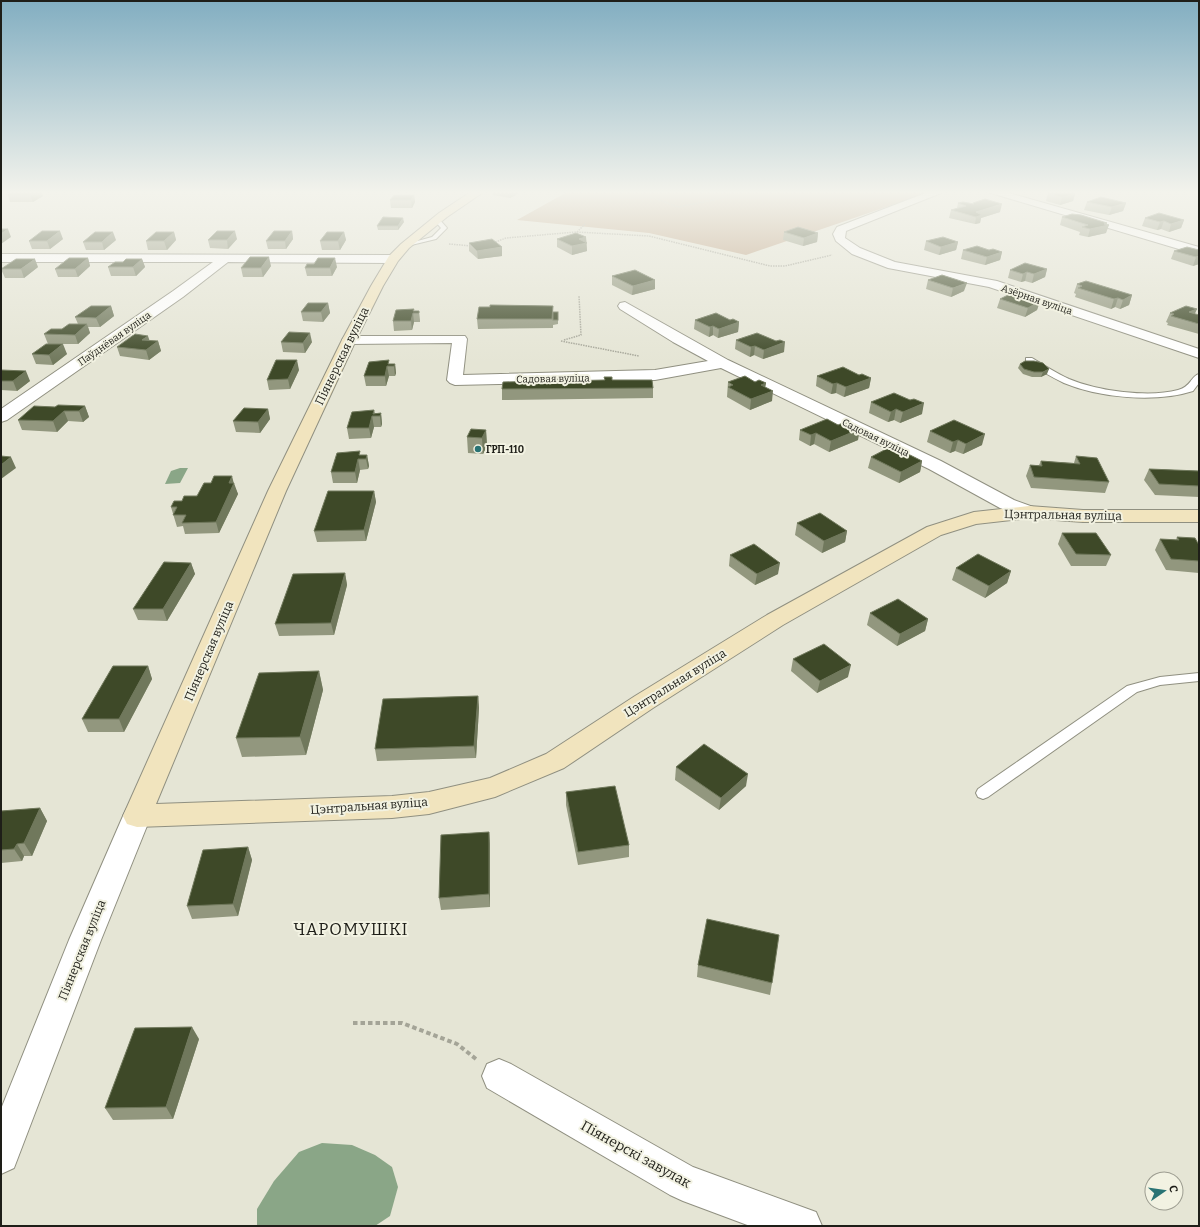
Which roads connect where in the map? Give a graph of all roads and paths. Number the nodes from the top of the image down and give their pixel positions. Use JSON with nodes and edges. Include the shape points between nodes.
{"nodes":[{"id":1,"x":403,"y":248,"type":"edge"},
{"id":2,"x":408,"y":248,"type":"edge"},
{"id":3,"x":698,"y":248,"type":"edge"},
{"id":4,"x":848,"y":248,"type":"edge"},
{"id":5,"x":851,"y":248,"type":"edge"},
{"id":6,"x":399,"y":252,"type":"junction"},
{"id":7,"x":1,"y":258,"type":"edge"},
{"id":8,"x":226,"y":258,"type":"junction"},
{"id":9,"x":579,"y":296,"type":"dead end"},
{"id":10,"x":626,"y":306,"type":"dead end"},
{"id":11,"x":349,"y":340,"type":"junction"},
{"id":12,"x":1199,"y":354,"type":"edge"},
{"id":13,"x":640,"y":356,"type":"dead end"},
{"id":14,"x":1029,"y":360,"type":"edge"},
{"id":15,"x":723,"y":363,"type":"junction"},
{"id":16,"x":1199,"y":377,"type":"edge"},
{"id":17,"x":1,"y":417,"type":"edge"},
{"id":18,"x":1029,"y":512,"type":"junction"},
{"id":19,"x":1199,"y":516,"type":"edge"},
{"id":20,"x":1199,"y":677,"type":"edge"},
{"id":21,"x":984,"y":793,"type":"dead end"},
{"id":22,"x":137,"y":816,"type":"junction"},
{"id":23,"x":353,"y":1023,"type":"dead end"},
{"id":24,"x":499,"y":1076,"type":"joint"},
{"id":25,"x":1,"y":1155,"type":"edge"},
{"id":26,"x":802,"y":1226,"type":"edge"}],
"edges":[{"from":1,"to":6,"type":"street","name":"Піянерская вуліца"},
{"from":2,"to":6,"type":"lane"},
{"from":3,"to":4,"type":"path","via":[[770,266],[786,266]]},
{"from":5,"to":12,"type":"street","name":"Азёрная вуліца","via":[[892,265],[992,284]]},
{"from":6,"to":8,"type":"street"},
{"from":6,"to":11,"type":"street","name":"Піянерская вуліца"},
{"from":7,"to":8,"type":"street"},
{"from":8,"to":17,"type":"street","name":"Паўднёвая вуліца"},
{"from":9,"to":13,"type":"path","via":[[581,335],[561,341]]},
{"from":10,"to":15,"type":"street","name":"Садовая вуліца","via":[[678,339]]},
{"from":11,"to":15,"type":"street","name":"Садовая вуліца","via":[[460,339],[454,380],[655,376]]},
{"from":11,"to":22,"type":"street","name":"Піянерская вуліца","via":[[277,491]]},
{"from":14,"to":16,"type":"lane","via":[[1067,381],[1097,390],[1133,395],[1172,393],[1190,389]]},
{"from":15,"to":18,"type":"street","name":"Садовая вуліца","via":[[935,465],[1007,504]]},
{"from":18,"to":19,"type":"street","name":"Цэнтральная вуліца","via":[[1083,516]]},
{"from":18,"to":22,"type":"street","name":"Цэнтральная вуліца","via":[[974,518],[934,531],[775,620],[555,761],[495,787],[429,803],[392,807]]},
{"from":20,"to":21,"type":"lane","via":[[1160,681],[1132,689]]},
{"from":22,"to":25,"type":"street","name":"Піянерская вуліца","via":[[85,940]]},
{"from":23,"to":24,"type":"path","via":[[402,1023],[457,1044]]},
{"from":24,"to":26,"type":"street","name":"Піянерскі завулак","via":[[683,1182]]}]}
